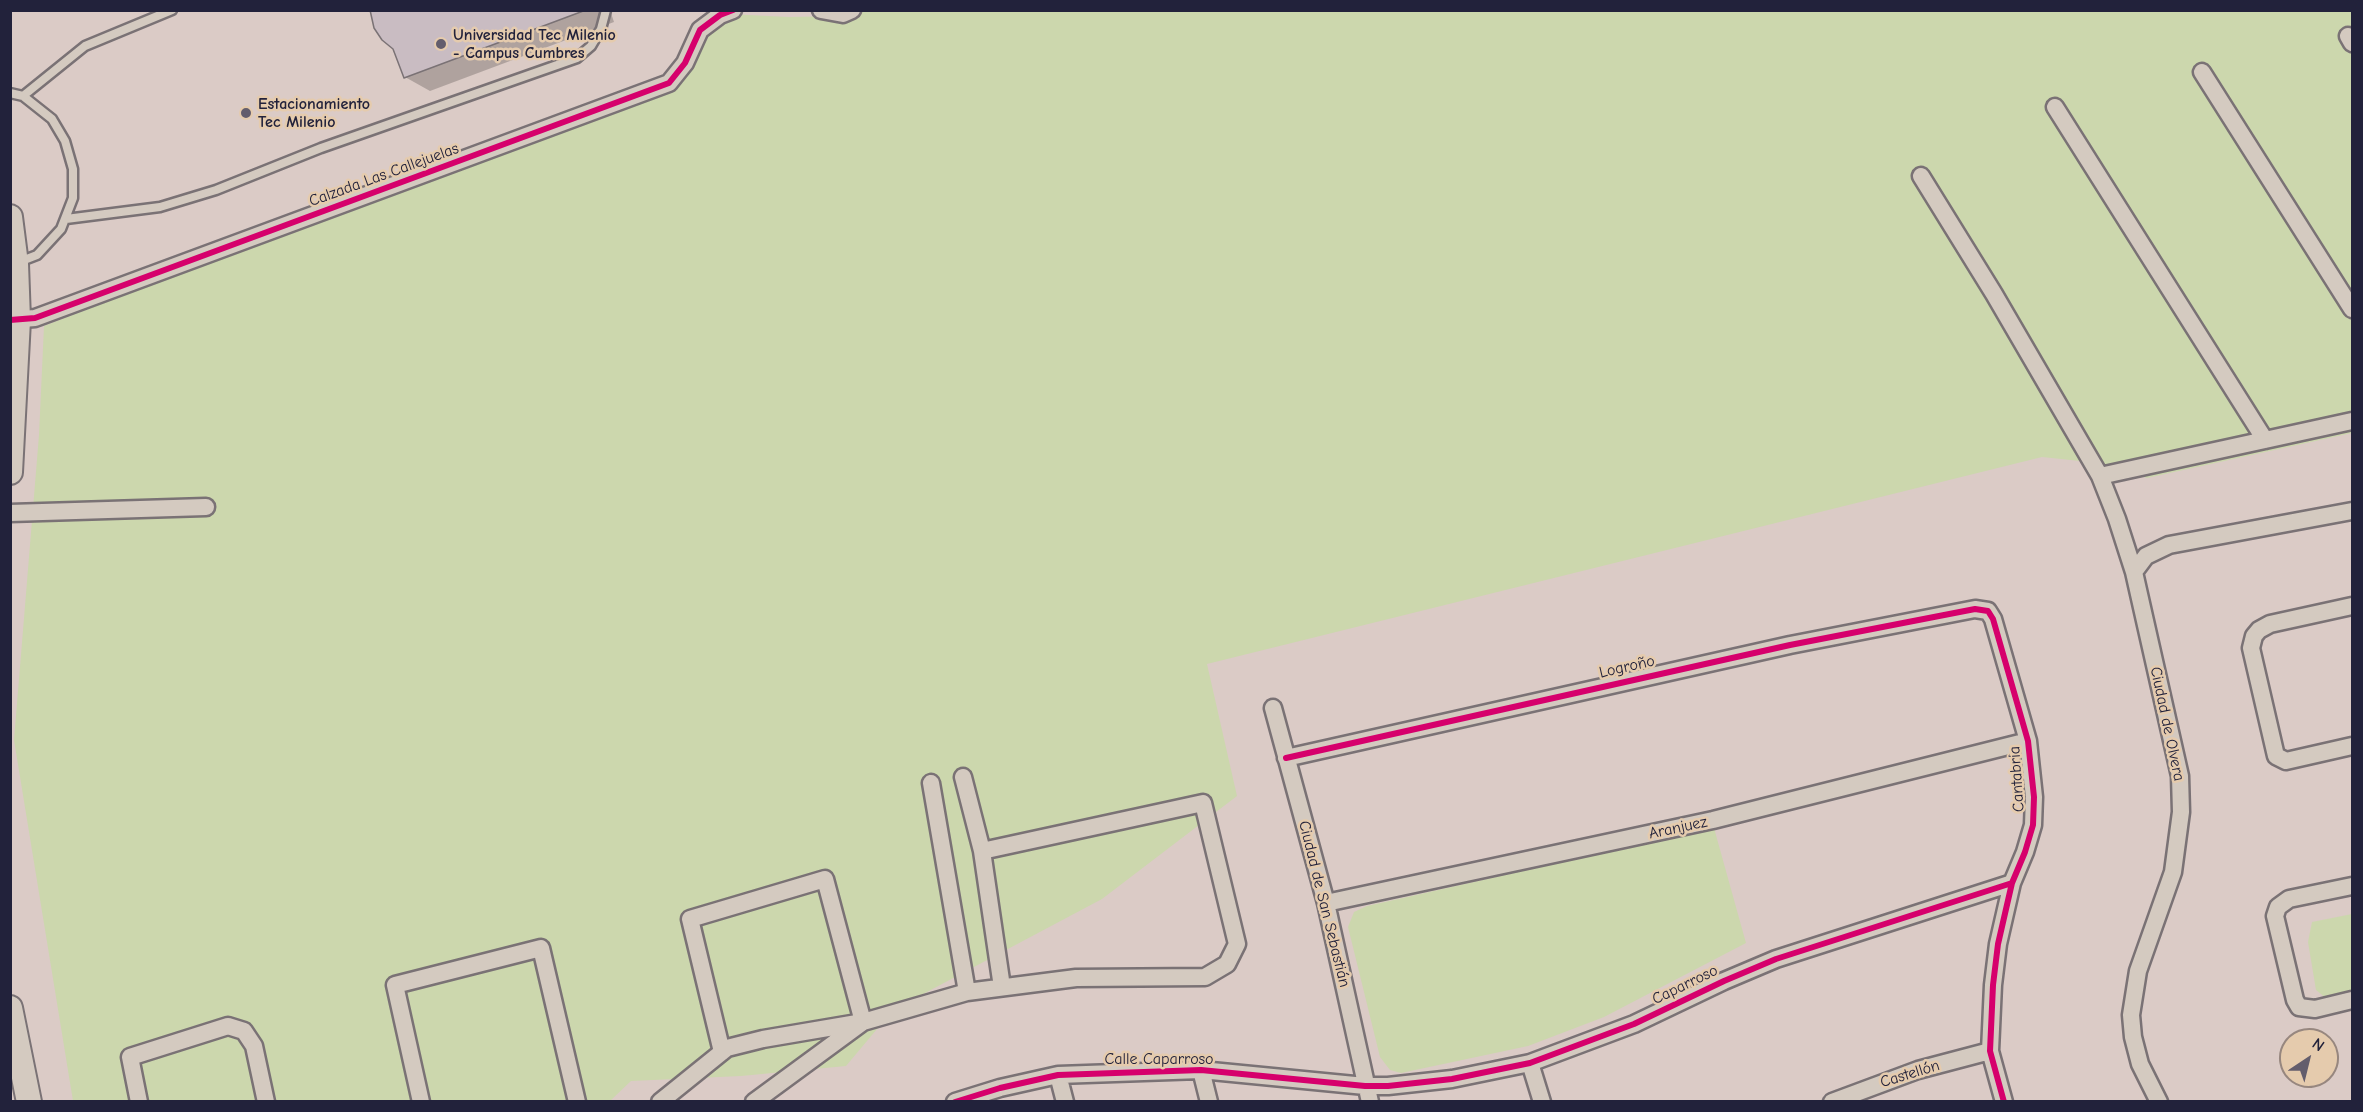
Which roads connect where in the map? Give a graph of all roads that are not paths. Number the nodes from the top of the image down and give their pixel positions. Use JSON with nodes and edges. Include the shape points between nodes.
{"nodes":[{"id":1,"x":172,"y":10,"type":"edge"},
{"id":2,"x":606,"y":10,"type":"edge"},
{"id":3,"x":734,"y":10,"type":"edge"},
{"id":4,"x":821,"y":10,"type":"edge"},
{"id":5,"x":852,"y":10,"type":"edge"},
{"id":6,"x":2202,"y":72,"type":"dead end"},
{"id":7,"x":10,"y":93,"type":"edge"},
{"id":8,"x":23,"y":96,"type":"junction"},
{"id":9,"x":2055,"y":107,"type":"dead end"},
{"id":10,"x":1921,"y":176,"type":"dead end"},
{"id":11,"x":10,"y":217,"type":"edge"},
{"id":12,"x":66,"y":219,"type":"junction"},
{"id":13,"x":13,"y":262,"type":"edge"},
{"id":14,"x":2352,"y":309,"type":"edge"},
{"id":15,"x":14,"y":320,"type":"edge"},
{"id":16,"x":2352,"y":421,"type":"edge"},
{"id":17,"x":2265,"y":440,"type":"junction"},
{"id":18,"x":10,"y":472,"type":"edge"},
{"id":19,"x":2100,"y":476,"type":"junction"},
{"id":20,"x":206,"y":507,"type":"dead end"},
{"id":21,"x":2352,"y":511,"type":"edge"},
{"id":22,"x":10,"y":513,"type":"edge"},
{"id":23,"x":2134,"y":572,"type":"junction"},
{"id":24,"x":2352,"y":606,"type":"edge"},
{"id":25,"x":1975,"y":609,"type":"joint"},
{"id":26,"x":1273,"y":708,"type":"dead end"},
{"id":27,"x":2028,"y":741,"type":"junction"},
{"id":28,"x":2352,"y":746,"type":"edge"},
{"id":29,"x":1286,"y":758,"type":"junction"},
{"id":30,"x":963,"y":777,"type":"dead end"},
{"id":31,"x":931,"y":783,"type":"dead end"},
{"id":32,"x":982,"y":851,"type":"junction"},
{"id":33,"x":2012,"y":883,"type":"junction"},
{"id":34,"x":2352,"y":886,"type":"edge"},
{"id":35,"x":1326,"y":903,"type":"junction"},
{"id":36,"x":1002,"y":987,"type":"junction"},
{"id":37,"x":967,"y":992,"type":"junction"},
{"id":38,"x":2352,"y":1000,"type":"edge"},
{"id":39,"x":10,"y":1008,"type":"edge"},
{"id":40,"x":863,"y":1022,"type":"junction"},
{"id":41,"x":1990,"y":1051,"type":"junction"},
{"id":42,"x":722,"y":1052,"type":"junction"},
{"id":43,"x":1530,"y":1063,"type":"junction"},
{"id":44,"x":1201,"y":1070,"type":"junction"},
{"id":45,"x":1058,"y":1075,"type":"junction"},
{"id":46,"x":1367,"y":1094,"type":"edge"},
{"id":47,"x":29,"y":1101,"type":"edge"},
{"id":48,"x":139,"y":1101,"type":"edge"},
{"id":49,"x":266,"y":1101,"type":"edge"},
{"id":50,"x":421,"y":1101,"type":"edge"},
{"id":51,"x":577,"y":1101,"type":"edge"},
{"id":52,"x":660,"y":1101,"type":"edge"},
{"id":53,"x":754,"y":1101,"type":"edge"},
{"id":54,"x":955,"y":1101,"type":"edge"},
{"id":55,"x":1065,"y":1101,"type":"edge"},
{"id":56,"x":1209,"y":1101,"type":"edge"},
{"id":57,"x":1542,"y":1101,"type":"edge"},
{"id":58,"x":1832,"y":1101,"type":"edge"},
{"id":59,"x":2004,"y":1101,"type":"edge"},
{"id":60,"x":2159,"y":1101,"type":"edge"}],
"edges":[{"from":1,"to":8,"type":"lane","via":[[85,46]]},
{"from":2,"to":12,"type":"lane","via":[[591,46],[577,58],[321,148],[216,190],[160,207]]},
{"from":3,"to":15,"type":"street","name":"Calzada Las Callejuelas","via":[[699,30],[685,63],[669,83],[35,318]]},
{"from":4,"to":5,"type":"street","via":[[843,14]]},
{"from":6,"to":14,"type":"street"},
{"from":7,"to":8,"type":"lane"},
{"from":8,"to":12,"type":"lane","via":[[52,119],[64,141],[73,169],[73,198]]},
{"from":9,"to":17,"type":"street"},
{"from":10,"to":19,"type":"street","name":"Ciudad de Olvera"},
{"from":11,"to":13,"type":"street"},
{"from":12,"to":13,"type":"lane","via":[[37,255]]},
{"from":13,"to":15,"type":"street"},
{"from":15,"to":18,"type":"street"},
{"from":16,"to":17,"type":"street"},
{"from":17,"to":19,"type":"street"},
{"from":19,"to":23,"type":"street","name":"Ciudad de Olvera"},
{"from":20,"to":22,"type":"street"},
{"from":21,"to":23,"type":"street","via":[[2169,546],[2146,556]]},
{"from":23,"to":60,"type":"street","name":"Ciudad de Olvera","via":[[2180,776],[2181,812],[2173,872],[2145,947],[2132,996],[2133,1036],[2140,1064]]},
{"from":24,"to":28,"type":"street","via":[[2270,624],[2254,636],[2251,648],[2276,756],[2294,760]]},
{"from":25,"to":27,"type":"street","name":"Cantabria","via":[[1988,611],[1993,619]]},
{"from":25,"to":29,"type":"street","name":"Logroño","via":[[1790,645]]},
{"from":26,"to":29,"type":"street","name":"Ciudad de San Sebastián"},
{"from":27,"to":33,"type":"street","name":"Cantabria","via":[[2033,825]]},
{"from":27,"to":35,"type":"street","name":"Aranjuez","via":[[1713,820]]},
{"from":29,"to":35,"type":"street","name":"Ciudad de San Sebastián"},
{"from":30,"to":32,"type":"street"},
{"from":31,"to":37,"type":"street"},
{"from":32,"to":36,"type":"street"},
{"from":32,"to":36,"type":"street","via":[[1203,803],[1237,944],[1227,964],[1205,976],[1076,978]]},
{"from":33,"to":41,"type":"street","name":"Cantabria","via":[[1998,944]]},
{"from":33,"to":43,"type":"street","name":"Caparroso","via":[[1776,959],[1634,1024]]},
{"from":34,"to":38,"type":"street","via":[[2289,899],[2278,907],[2275,916],[2299,1007],[2315,1009]]},
{"from":35,"to":46,"type":"street","name":"Ciudad de San Sebastián"},
{"from":36,"to":37,"type":"street"},
{"from":37,"to":40,"type":"street"},
{"from":39,"to":47,"type":"street"},
{"from":40,"to":42,"type":"street","via":[[763,1039]]},
{"from":40,"to":42,"type":"street","via":[[825,879],[690,919]]},
{"from":40,"to":53,"type":"street"},
{"from":41,"to":58,"type":"street","name":"Castellón","via":[[1918,1070]]},
{"from":41,"to":59,"type":"street","name":"Cantabria"},
{"from":42,"to":52,"type":"street"},
{"from":43,"to":46,"type":"street","name":"Caparroso"},
{"from":43,"to":57,"type":"street"},
{"from":44,"to":45,"type":"street","name":"Calle Caparroso"},
{"from":44,"to":46,"type":"street","name":"Calle Caparroso"},
{"from":44,"to":56,"type":"street"},
{"from":45,"to":54,"type":"street","name":"Calle Caparroso"},
{"from":45,"to":55,"type":"street"},
{"from":48,"to":49,"type":"street","via":[[130,1057],[228,1026],[244,1032],[254,1046]]},
{"from":50,"to":51,"type":"street","via":[[395,985],[541,948]]}]}
